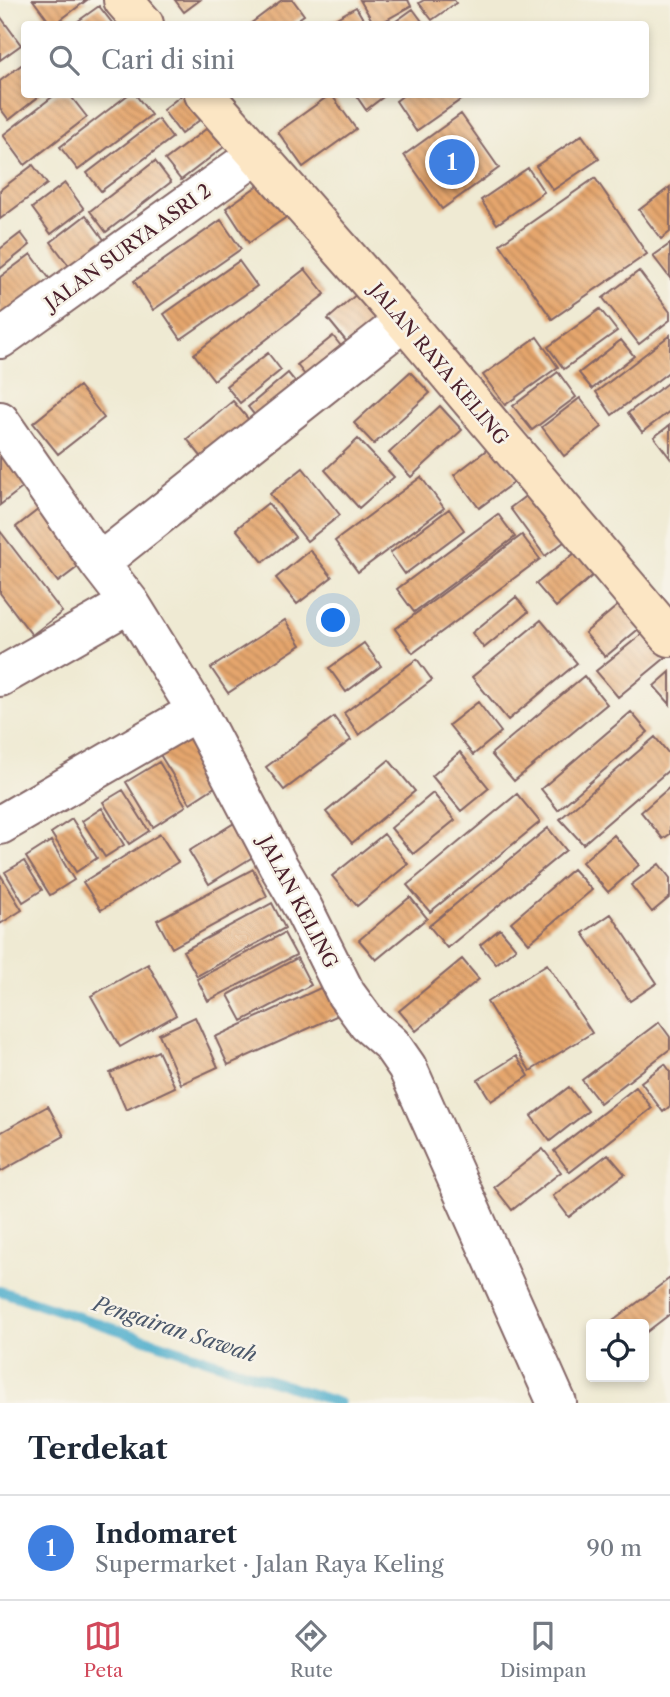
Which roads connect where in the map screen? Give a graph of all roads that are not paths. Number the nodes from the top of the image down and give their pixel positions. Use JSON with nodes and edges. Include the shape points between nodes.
{"nodes":[{"id":1,"x":123,"y":0,"type":"edge"},
{"id":2,"x":141,"y":21,"type":"edge"},
{"id":3,"x":207,"y":98,"type":"edge"},
{"id":4,"x":256,"y":155,"type":"junction"},
{"id":5,"x":404,"y":321,"type":"junction"},
{"id":6,"x":0,"y":339,"type":"edge"},
{"id":7,"x":0,"y":421,"type":"edge"},
{"id":8,"x":99,"y":563,"type":"junction"},
{"id":9,"x":130,"y":603,"type":"junction"},
{"id":10,"x":670,"y":637,"type":"edge"},
{"id":11,"x":0,"y":677,"type":"edge"},
{"id":12,"x":197,"y":711,"type":"junction"},
{"id":13,"x":0,"y":825,"type":"edge"},
{"id":14,"x":557,"y":1403,"type":"edge"}],
"edges":[{"from":1,"to":2,"type":"street"},
{"from":3,"to":4,"type":"street","name":"JALAN RAYA KELING"},
{"from":4,"to":5,"type":"street","name":"JALAN RAYA KELING"},
{"from":4,"to":6,"type":"street","name":"JALAN SURYA ASRI 2"},
{"from":5,"to":8,"type":"street"},
{"from":5,"to":10,"type":"street","name":"JALAN RAYA KELING"},
{"from":7,"to":8,"type":"street","name":"JALAN KELING"},
{"from":8,"to":9,"type":"street","name":"JALAN KELING"},
{"from":9,"to":11,"type":"street"},
{"from":9,"to":12,"type":"street","name":"JALAN KELING"},
{"from":12,"to":13,"type":"street"},
{"from":12,"to":14,"type":"street","name":"JALAN KELING","via":[[346,994],[407,1067]]}]}
